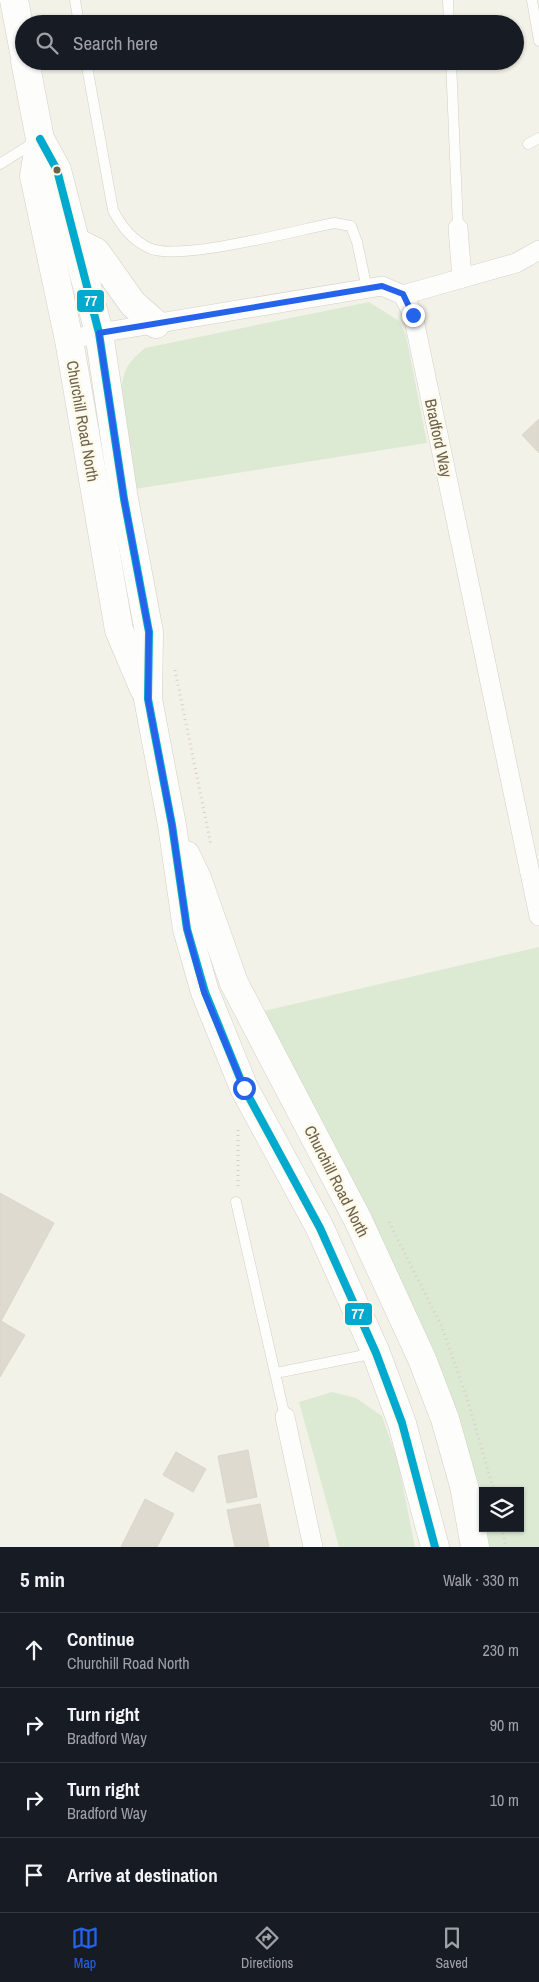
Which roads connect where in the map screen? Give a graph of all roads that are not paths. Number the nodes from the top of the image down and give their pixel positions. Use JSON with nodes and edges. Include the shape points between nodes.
{"nodes":[{"id":1,"x":14,"y":0,"type":"edge"},
{"id":2,"x":75,"y":0,"type":"edge"},
{"id":3,"x":448,"y":0,"type":"edge"},
{"id":4,"x":532,"y":0,"type":"edge"},
{"id":5,"x":17,"y":15,"type":"edge"},
{"id":6,"x":78,"y":15,"type":"edge"},
{"id":7,"x":449,"y":15,"type":"edge"},
{"id":8,"x":539,"y":41,"type":"edge"},
{"id":9,"x":27,"y":70,"type":"edge"},
{"id":10,"x":88,"y":70,"type":"edge"},
{"id":11,"x":451,"y":70,"type":"edge"},
{"id":12,"x":539,"y":138,"type":"edge"},
{"id":13,"x":40,"y":139,"type":"junction"},
{"id":14,"x":528,"y":144,"type":"dead end"},
{"id":15,"x":0,"y":164,"type":"edge"},
{"id":16,"x":458,"y":228,"type":"joint"},
{"id":17,"x":76,"y":242,"type":"junction"},
{"id":18,"x":539,"y":250,"type":"edge"},
{"id":19,"x":462,"y":278,"type":"junction"},
{"id":20,"x":368,"y":289,"type":"junction"},
{"id":21,"x":403,"y":294,"type":"junction"},
{"id":22,"x":156,"y":324,"type":"junction"},
{"id":23,"x":99,"y":333,"type":"junction"},
{"id":24,"x":69,"y":340,"type":"junction"},
{"id":25,"x":148,"y":699,"type":"junction"},
{"id":26,"x":172,"y":825,"type":"junction"},
{"id":27,"x":539,"y":916,"type":"edge"},
{"id":28,"x":236,"y":1202,"type":"road end"},
{"id":29,"x":376,"y":1353,"type":"junction"},
{"id":30,"x":422,"y":1359,"type":"junction"},
{"id":31,"x":276,"y":1373,"type":"junction"},
{"id":32,"x":285,"y":1417,"type":"joint"},
{"id":33,"x":313,"y":1547,"type":"edge"},
{"id":34,"x":435,"y":1547,"type":"edge"},
{"id":35,"x":475,"y":1547,"type":"edge"}],
"edges":[{"from":1,"to":5,"type":"street"},
{"from":2,"to":6,"type":"lane"},
{"from":3,"to":7,"type":"lane"},
{"from":4,"to":8,"type":"lane"},
{"from":9,"to":13,"type":"street","name":"Churchill Road North"},
{"from":10,"to":20,"type":"lane","via":[[113,210],[121,226],[137,240],[151,249],[195,251],[334,223],[351,226],[358,242]]},
{"from":11,"to":16,"type":"lane"},
{"from":12,"to":14,"type":"lane"},
{"from":13,"to":15,"type":"lane"},
{"from":13,"to":17,"type":"street","name":"Churchill Road North","via":[[57,170]]},
{"from":13,"to":24,"type":"street","name":"Churchill Road North","via":[[34,176]]},
{"from":16,"to":19,"type":"street"},
{"from":17,"to":22,"type":"street","via":[[96,252],[133,304]]},
{"from":17,"to":23,"type":"street","name":"Churchill Road North"},
{"from":18,"to":19,"type":"street","via":[[516,263]]},
{"from":19,"to":21,"type":"street"},
{"from":20,"to":21,"type":"street","via":[[382,286]]},
{"from":20,"to":22,"type":"street"},
{"from":21,"to":27,"type":"street","name":"Bradford Way","via":[[413,315]]},
{"from":22,"to":23,"type":"street"},
{"from":23,"to":24,"type":"street"},
{"from":23,"to":25,"type":"street","name":"Churchill Road North","via":[[124,499],[149,632]]},
{"from":24,"to":25,"type":"street","name":"Churchill Road North","via":[[119,630]]},
{"from":25,"to":26,"type":"street","name":"Churchill Road North"},
{"from":26,"to":29,"type":"street","name":"Churchill Road North","via":[[187,929],[204,992],[244,1088],[320,1228]]},
{"from":26,"to":30,"type":"street","name":"Churchill Road North","via":[[196,878],[234,983],[358,1220]]},
{"from":28,"to":31,"type":"lane"},
{"from":29,"to":30,"type":"street"},
{"from":29,"to":31,"type":"lane"},
{"from":29,"to":34,"type":"street","name":"Churchill Road North","via":[[402,1423]]},
{"from":30,"to":35,"type":"street","name":"Churchill Road North","via":[[445,1419],[464,1486]]},
{"from":31,"to":32,"type":"lane"},
{"from":32,"to":33,"type":"street"}]}
